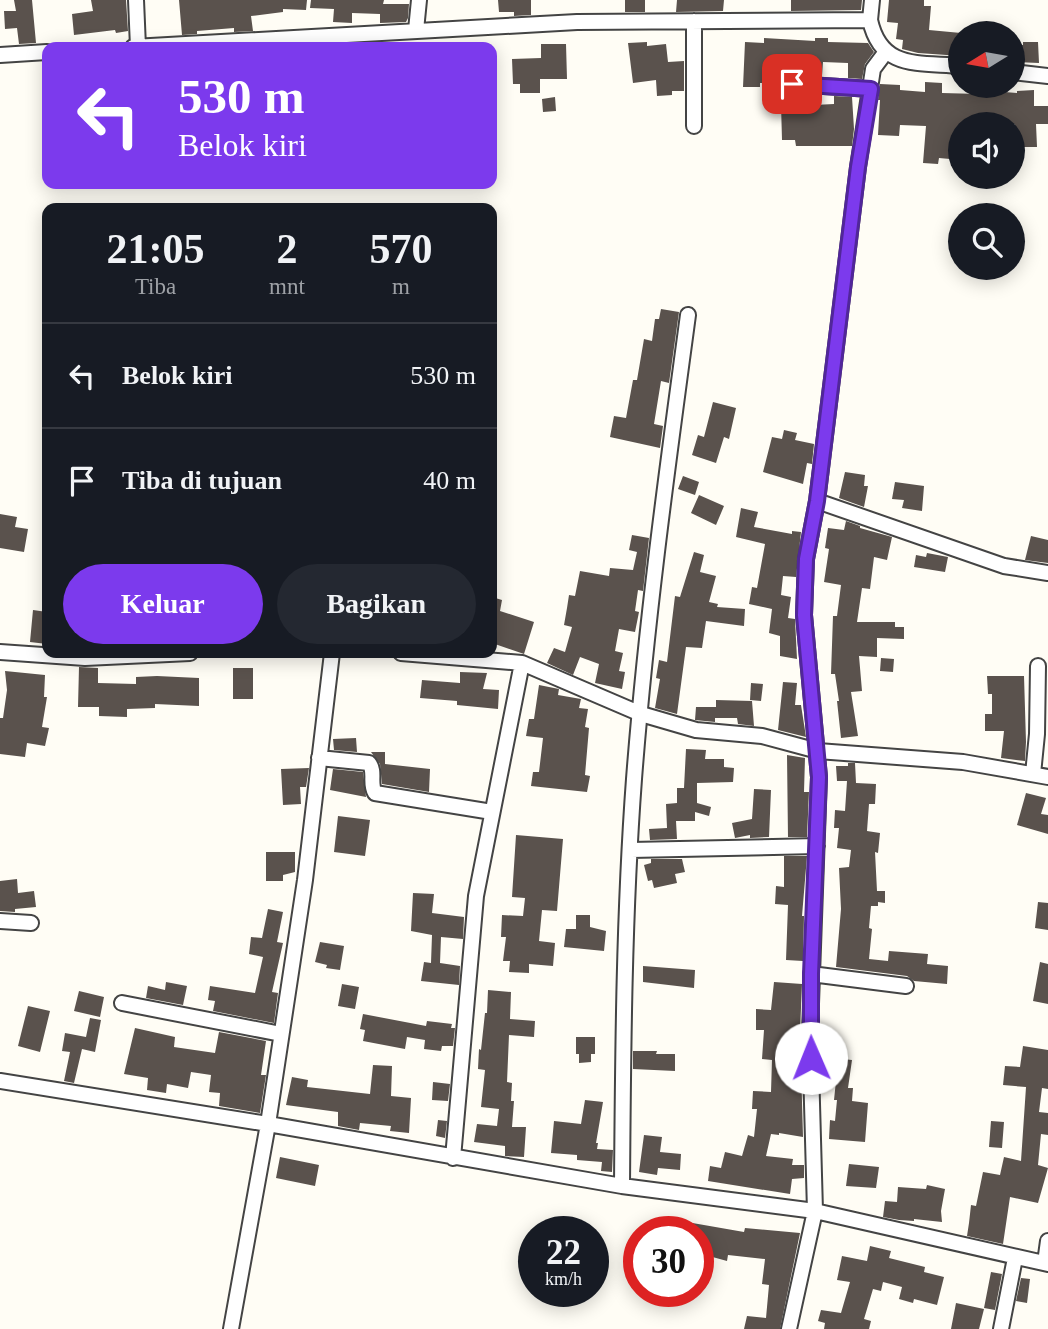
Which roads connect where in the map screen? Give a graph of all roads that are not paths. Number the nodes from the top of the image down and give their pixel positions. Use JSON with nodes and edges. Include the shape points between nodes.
{"nodes":[{"id":1,"x":135,"y":0,"type":"edge"},
{"id":2,"x":419,"y":0,"type":"edge"},
{"id":3,"x":872,"y":0,"type":"edge"},
{"id":4,"x":870,"y":20,"type":"junction"},
{"id":5,"x":694,"y":21,"type":"junction"},
{"id":6,"x":416,"y":30,"type":"junction"},
{"id":7,"x":138,"y":42,"type":"edge"},
{"id":8,"x":237,"y":42,"type":"edge"},
{"id":9,"x":42,"y":52,"type":"edge"},
{"id":10,"x":885,"y":53,"type":"junction"},
{"id":11,"x":0,"y":55,"type":"edge"},
{"id":12,"x":948,"y":65,"type":"edge"},
{"id":13,"x":1026,"y":73,"type":"edge"},
{"id":14,"x":1048,"y":76,"type":"edge"},
{"id":15,"x":792,"y":84,"type":"dead end"},
{"id":16,"x":871,"y":89,"type":"junction"},
{"id":17,"x":694,"y":126,"type":"dead end"},
{"id":18,"x":688,"y":316,"type":"dead end"},
{"id":19,"x":817,"y":501,"type":"junction"},
{"id":20,"x":1048,"y":573,"type":"edge"},
{"id":21,"x":0,"y":652,"type":"edge"},
{"id":22,"x":42,"y":655,"type":"edge"},
{"id":23,"x":331,"y":658,"type":"edge"},
{"id":24,"x":462,"y":658,"type":"edge"},
{"id":25,"x":522,"y":663,"type":"junction"},
{"id":26,"x":1038,"y":666,"type":"dead end"},
{"id":27,"x":641,"y":714,"type":"junction"},
{"id":28,"x":818,"y":751,"type":"junction"},
{"id":29,"x":319,"y":758,"type":"junction"},
{"id":30,"x":1033,"y":774,"type":"junction"},
{"id":31,"x":1048,"y":777,"type":"edge"},
{"id":32,"x":492,"y":812,"type":"junction"},
{"id":33,"x":817,"y":846,"type":"junction"},
{"id":34,"x":631,"y":850,"type":"junction"},
{"id":35,"x":0,"y":920,"type":"edge"},
{"id":36,"x":31,"y":923,"type":"dead end"},
{"id":37,"x":811,"y":974,"type":"junction"},
{"id":38,"x":905,"y":986,"type":"dead end"},
{"id":39,"x":122,"y":1003,"type":"dead end"},
{"id":40,"x":281,"y":1034,"type":"junction"},
{"id":41,"x":0,"y":1082,"type":"edge"},
{"id":42,"x":268,"y":1124,"type":"junction"},
{"id":43,"x":453,"y":1158,"type":"junction"},
{"id":44,"x":622,"y":1186,"type":"junction"},
{"id":45,"x":815,"y":1211,"type":"junction"},
{"id":46,"x":1048,"y":1241,"type":"edge"},
{"id":47,"x":1014,"y":1258,"type":"junction"},
{"id":48,"x":1047,"y":1264,"type":"edge"},
{"id":49,"x":231,"y":1329,"type":"edge"},
{"id":50,"x":789,"y":1329,"type":"edge"},
{"id":51,"x":1001,"y":1329,"type":"edge"}],
"edges":[{"from":1,"to":7,"type":"street"},
{"from":2,"to":6,"type":"street"},
{"from":3,"to":4,"type":"street"},
{"from":4,"to":5,"type":"street"},
{"from":4,"to":10,"type":"street"},
{"from":5,"to":6,"type":"street"},
{"from":5,"to":17,"type":"street"},
{"from":6,"to":8,"type":"street"},
{"from":9,"to":11,"type":"street"},
{"from":10,"to":12,"type":"street","via":[[897,59]]},
{"from":10,"to":16,"type":"street","via":[[873,69]]},
{"from":13,"to":14,"type":"street"},
{"from":15,"to":16,"type":"street"},
{"from":16,"to":19,"type":"street"},
{"from":18,"to":27,"type":"street","via":[[655,563]]},
{"from":19,"to":20,"type":"street","via":[[1004,566]]},
{"from":19,"to":28,"type":"street","via":[[806,559],[804,615]]},
{"from":21,"to":22,"type":"street"},
{"from":23,"to":29,"type":"street"},
{"from":24,"to":25,"type":"street"},
{"from":25,"to":27,"type":"street"},
{"from":25,"to":32,"type":"street"},
{"from":26,"to":30,"type":"street"},
{"from":27,"to":28,"type":"street","via":[[695,730],[762,736]]},
{"from":27,"to":34,"type":"street"},
{"from":28,"to":30,"type":"street","via":[[963,762]]},
{"from":28,"to":33,"type":"street"},
{"from":29,"to":32,"type":"street","via":[[369,763],[375,793]]},
{"from":29,"to":40,"type":"street"},
{"from":30,"to":31,"type":"street"},
{"from":32,"to":43,"type":"street","via":[[475,896]]},
{"from":33,"to":34,"type":"street"},
{"from":33,"to":37,"type":"street"},
{"from":34,"to":44,"type":"street","via":[[625,928]]},
{"from":35,"to":36,"type":"street"},
{"from":37,"to":38,"type":"street"},
{"from":37,"to":45,"type":"street"},
{"from":39,"to":40,"type":"street"},
{"from":40,"to":42,"type":"street"},
{"from":41,"to":42,"type":"street"},
{"from":42,"to":43,"type":"street"},
{"from":42,"to":49,"type":"street"},
{"from":43,"to":44,"type":"street"},
{"from":44,"to":45,"type":"street"},
{"from":45,"to":47,"type":"street"},
{"from":45,"to":50,"type":"street"},
{"from":46,"to":48,"type":"street"},
{"from":47,"to":48,"type":"street"},
{"from":47,"to":51,"type":"street"}]}
